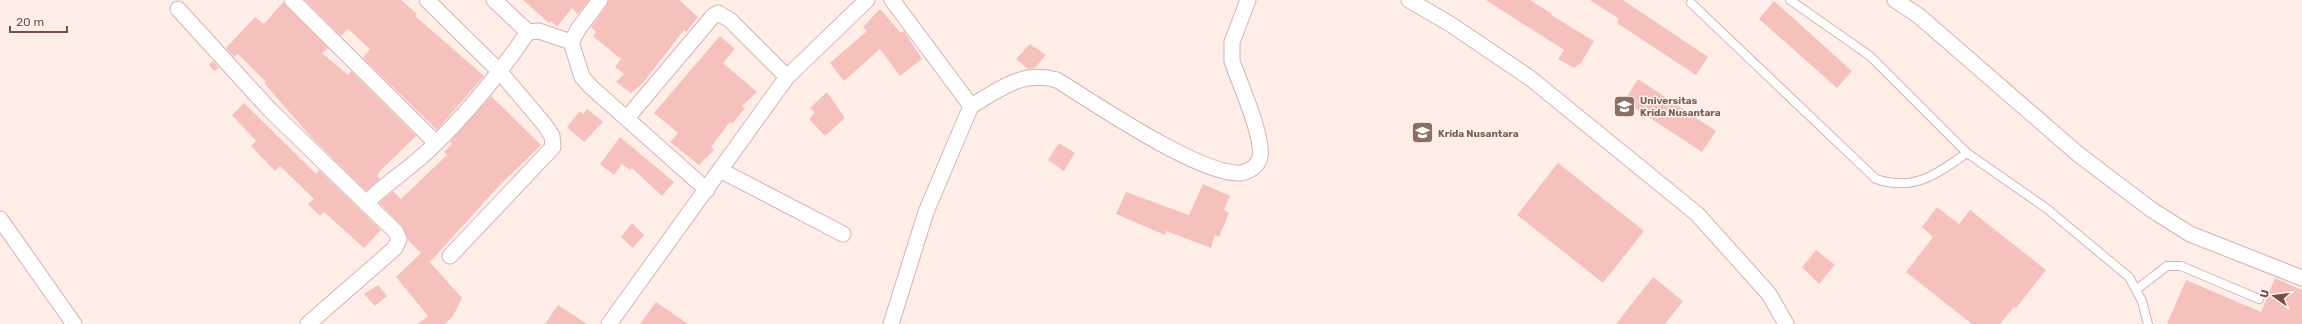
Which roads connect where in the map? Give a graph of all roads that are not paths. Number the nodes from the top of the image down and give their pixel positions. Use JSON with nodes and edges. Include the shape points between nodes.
{"nodes":[{"id":1,"x":292,"y":0,"type":"edge"},
{"id":2,"x":428,"y":0,"type":"edge"},
{"id":3,"x":494,"y":0,"type":"edge"},
{"id":4,"x":600,"y":0,"type":"edge"},
{"id":5,"x":867,"y":0,"type":"edge"},
{"id":6,"x":892,"y":0,"type":"edge"},
{"id":7,"x":1248,"y":0,"type":"edge"},
{"id":8,"x":1409,"y":0,"type":"edge"},
{"id":9,"x":1790,"y":0,"type":"edge"},
{"id":10,"x":1895,"y":0,"type":"edge"},
{"id":11,"x":1691,"y":3,"type":"dead end"},
{"id":12,"x":178,"y":9,"type":"dead end"},
{"id":13,"x":528,"y":32,"type":"junction"},
{"id":14,"x":571,"y":42,"type":"junction"},
{"id":15,"x":500,"y":72,"type":"junction"},
{"id":16,"x":787,"y":77,"type":"junction"},
{"id":17,"x":971,"y":106,"type":"junction"},
{"id":18,"x":627,"y":118,"type":"junction"},
{"id":19,"x":436,"y":143,"type":"junction"},
{"id":20,"x":1968,"y":153,"type":"junction"},
{"id":21,"x":720,"y":170,"type":"junction"},
{"id":22,"x":707,"y":190,"type":"junction"},
{"id":23,"x":366,"y":203,"type":"junction"},
{"id":24,"x":2,"y":227,"type":"edge"},
{"id":25,"x":843,"y":234,"type":"dead end"},
{"id":26,"x":450,"y":256,"type":"dead end"},
{"id":27,"x":2302,"y":278,"type":"edge"},
{"id":28,"x":2137,"y":289,"type":"junction"},
{"id":29,"x":2259,"y":299,"type":"dead end"},
{"id":30,"x":74,"y":324,"type":"edge"},
{"id":31,"x":308,"y":324,"type":"edge"},
{"id":32,"x":609,"y":324,"type":"edge"},
{"id":33,"x":891,"y":324,"type":"edge"},
{"id":34,"x":1786,"y":324,"type":"edge"},
{"id":35,"x":2148,"y":324,"type":"edge"}],
"edges":[{"from":1,"to":19,"type":"street"},
{"from":2,"to":15,"type":"street"},
{"from":3,"to":13,"type":"street"},
{"from":4,"to":14,"type":"street"},
{"from":5,"to":16,"type":"street"},
{"from":6,"to":17,"type":"street"},
{"from":7,"to":17,"type":"street","via":[[1230,50],[1260,140],[1260,157],[1256,166],[1249,171],[1226,171],[1196,161],[1133,127],[1057,80],[1046,77],[1031,76],[1013,82]]},
{"from":8,"to":34,"type":"street","via":[[1450,24],[1530,78],[1697,214],[1769,294]]},
{"from":9,"to":20,"type":"lane","via":[[1870,56]]},
{"from":10,"to":27,"type":"street","via":[[1919,16],[2078,154],[2152,210],[2190,234]]},
{"from":11,"to":20,"type":"lane","via":[[1876,179],[1891,184],[1909,184],[1931,178]]},
{"from":12,"to":23,"type":"street","via":[[270,110]]},
{"from":13,"to":14,"type":"street","via":[[539,31]]},
{"from":13,"to":15,"type":"street"},
{"from":14,"to":18,"type":"street","via":[[582,77]]},
{"from":15,"to":19,"type":"street"},
{"from":15,"to":26,"type":"street","via":[[544,124],[552,136],[553,146]]},
{"from":16,"to":18,"type":"street","via":[[730,20],[718,13]]},
{"from":16,"to":21,"type":"street"},
{"from":17,"to":33,"type":"street","via":[[926,212]]},
{"from":18,"to":22,"type":"street"},
{"from":19,"to":23,"type":"street"},
{"from":20,"to":28,"type":"lane","via":[[2046,208],[2129,277]]},
{"from":21,"to":22,"type":"street"},
{"from":21,"to":25,"type":"street"},
{"from":22,"to":32,"type":"street"},
{"from":23,"to":31,"type":"street","via":[[396,232],[398,240],[395,248]]},
{"from":24,"to":30,"type":"street"},
{"from":28,"to":29,"type":"lane","via":[[2167,266],[2180,266]]},
{"from":28,"to":35,"type":"lane"}]}
